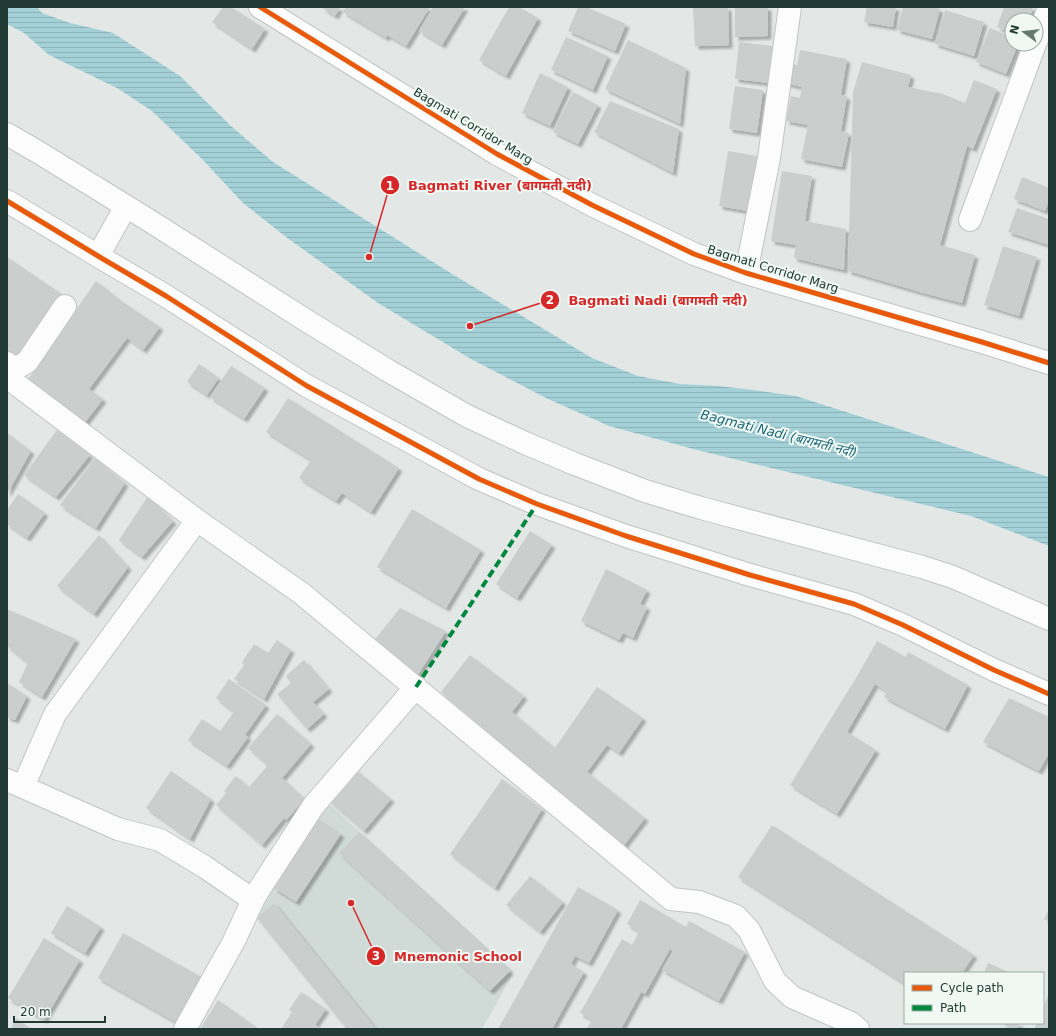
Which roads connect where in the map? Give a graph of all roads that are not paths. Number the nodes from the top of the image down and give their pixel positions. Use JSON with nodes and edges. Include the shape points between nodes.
{"nodes":[{"id":1,"x":260,"y":7,"type":"edge"},
{"id":2,"x":790,"y":7,"type":"edge"},
{"id":3,"x":1049,"y":7,"type":"edge"},
{"id":4,"x":1044,"y":21,"type":"edge"},
{"id":5,"x":1033,"y":52,"type":"edge"},
{"id":6,"x":7,"y":134,"type":"edge"},
{"id":7,"x":7,"y":201,"type":"edge"},
{"id":8,"x":126,"y":206,"type":"junction"},
{"id":9,"x":970,"y":220,"type":"dead end"},
{"id":10,"x":98,"y":256,"type":"junction"},
{"id":11,"x":746,"y":273,"type":"junction"},
{"id":12,"x":65,"y":306,"type":"dead end"},
{"id":13,"x":1049,"y":363,"type":"edge"},
{"id":14,"x":9,"y":372,"type":"edge"},
{"id":15,"x":189,"y":531,"type":"dead end"},
{"id":16,"x":1049,"y":619,"type":"edge"},
{"id":17,"x":416,"y":688,"type":"junction"},
{"id":18,"x":1049,"y":694,"type":"edge"},
{"id":19,"x":15,"y":784,"type":"edge"},
{"id":20,"x":253,"y":900,"type":"junction"},
{"id":21,"x":185,"y":1029,"type":"edge"},
{"id":22,"x":858,"y":1029,"type":"edge"}],
"edges":[{"from":1,"to":11,"type":"street","name":"Bagmati Corridor Marg","via":[[497,154],[592,205],[694,254]]},
{"from":2,"to":11,"type":"street","via":[[769,158]]},
{"from":3,"to":4,"type":"street"},
{"from":5,"to":9,"type":"street"},
{"from":6,"to":8,"type":"street"},
{"from":7,"to":10,"type":"street"},
{"from":8,"to":10,"type":"street"},
{"from":8,"to":16,"type":"street","via":[[387,370],[467,416],[525,443],[645,491],[953,577]]},
{"from":10,"to":18,"type":"street","via":[[307,386],[479,479],[537,504],[626,536],[854,604]]},
{"from":11,"to":13,"type":"street","name":"Bagmati Corridor Marg"},
{"from":12,"to":14,"type":"street","via":[[27,362]]},
{"from":14,"to":17,"type":"street","via":[[198,521],[301,593]]},
{"from":15,"to":19,"type":"street","via":[[56,714]]},
{"from":17,"to":20,"type":"street","via":[[314,805]]},
{"from":17,"to":22,"type":"street","via":[[671,899],[699,902],[736,916],[749,930],[775,981],[792,997],[851,1023]]},
{"from":19,"to":20,"type":"street","via":[[118,829],[160,840]]},
{"from":20,"to":21,"type":"street","via":[[234,941]]}]}
